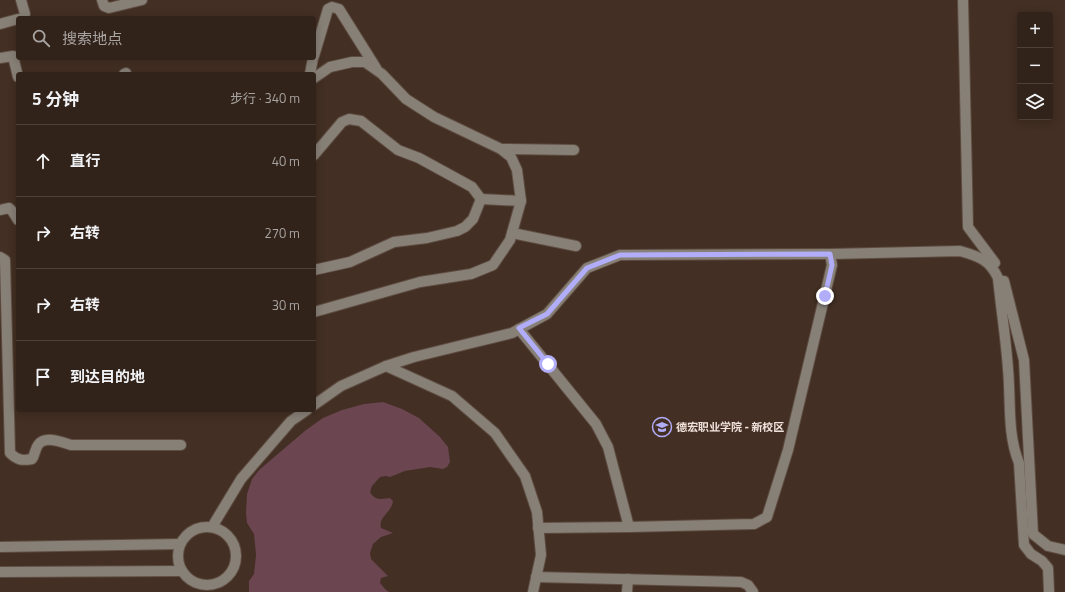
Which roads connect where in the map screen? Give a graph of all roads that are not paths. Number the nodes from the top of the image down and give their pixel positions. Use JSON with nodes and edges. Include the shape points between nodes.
{"nodes":[{"id":1,"x":21,"y":0,"type":"edge"},
{"id":2,"x":102,"y":0,"type":"edge"},
{"id":3,"x":142,"y":0,"type":"edge"},
{"id":4,"x":963,"y":0,"type":"edge"},
{"id":5,"x":24,"y":16,"type":"edge"},
{"id":6,"x":16,"y":20,"type":"edge"},
{"id":7,"x":0,"y":24,"type":"edge"},
{"id":8,"x":316,"y":50,"type":"edge"},
{"id":9,"x":0,"y":58,"type":"edge"},
{"id":10,"x":313,"y":60,"type":"edge"},
{"id":11,"x":378,"y":71,"type":"junction"},
{"id":12,"x":17,"y":72,"type":"edge"},
{"id":13,"x":310,"y":72,"type":"edge"},
{"id":14,"x":316,"y":77,"type":"edge"},
{"id":15,"x":501,"y":149,"type":"junction"},
{"id":16,"x":574,"y":150,"type":"dead end"},
{"id":17,"x":316,"y":152,"type":"edge"},
{"id":18,"x":481,"y":199,"type":"junction"},
{"id":19,"x":521,"y":201,"type":"junction"},
{"id":20,"x":0,"y":210,"type":"edge"},
{"id":21,"x":16,"y":216,"type":"edge"},
{"id":22,"x":512,"y":233,"type":"junction"},
{"id":23,"x":576,"y":246,"type":"dead end"},
{"id":24,"x":830,"y":254,"type":"junction"},
{"id":25,"x":0,"y":257,"type":"edge"},
{"id":26,"x":316,"y":270,"type":"edge"},
{"id":27,"x":316,"y":311,"type":"edge"},
{"id":28,"x":519,"y":328,"type":"junction"},
{"id":29,"x":386,"y":366,"type":"junction"},
{"id":30,"x":316,"y":404,"type":"edge"},
{"id":31,"x":304,"y":412,"type":"edge"},
{"id":32,"x":181,"y":445,"type":"dead end"},
{"id":33,"x":212,"y":527,"type":"junction"},
{"id":34,"x":629,"y":527,"type":"junction"},
{"id":35,"x":538,"y":528,"type":"junction"},
{"id":36,"x":180,"y":544,"type":"junction"},
{"id":37,"x":0,"y":547,"type":"edge"},
{"id":38,"x":1065,"y":550,"type":"edge"},
{"id":39,"x":182,"y":571,"type":"junction"},
{"id":40,"x":0,"y":572,"type":"edge"},
{"id":41,"x":536,"y":577,"type":"junction"},
{"id":42,"x":628,"y":579,"type":"junction"},
{"id":43,"x":206,"y":588,"type":"edge"},
{"id":44,"x":533,"y":592,"type":"edge"},
{"id":45,"x":627,"y":592,"type":"edge"},
{"id":46,"x":753,"y":592,"type":"edge"},
{"id":47,"x":1050,"y":592,"type":"edge"}],
"edges":[{"from":1,"to":5,"type":"street"},
{"from":2,"to":3,"type":"street","via":[[104,6],[109,8]]},
{"from":4,"to":38,"type":"street","via":[[968,227],[1001,272],[1024,360],[1033,534],[1048,546]]},
{"from":6,"to":7,"type":"street"},
{"from":8,"to":11,"type":"street","via":[[328,9],[339,9]]},
{"from":9,"to":12,"type":"street","via":[[13,56]]},
{"from":10,"to":13,"type":"street"},
{"from":11,"to":14,"type":"street","via":[[365,62],[352,62],[330,67]]},
{"from":11,"to":15,"type":"street","via":[[406,99],[434,117]]},
{"from":15,"to":16,"type":"street"},
{"from":15,"to":19,"type":"street","via":[[511,157],[517,170]]},
{"from":17,"to":18,"type":"street","via":[[342,122],[349,118],[360,121],[398,150],[419,158],[472,187]]},
{"from":18,"to":19,"type":"street"},
{"from":18,"to":26,"type":"street","via":[[473,220],[457,231],[394,242],[350,262]]},
{"from":19,"to":22,"type":"street"},
{"from":20,"to":21,"type":"street","via":[[9,208]]},
{"from":22,"to":23,"type":"street"},
{"from":22,"to":27,"type":"street","via":[[493,264],[471,274],[420,282]]},
{"from":24,"to":28,"type":"street","via":[[620,255],[587,268],[547,314]]},
{"from":24,"to":34,"type":"street","via":[[832,265],[788,450],[767,517],[754,524]]},
{"from":24,"to":47,"type":"street","via":[[960,251],[980,257],[994,269],[998,278],[1008,362],[1011,428],[1018,463],[1024,545],[1048,568]]},
{"from":25,"to":32,"type":"street","via":[[5,260],[10,453],[23,461],[32,459],[38,445],[44,441],[57,440],[71,445]]},
{"from":28,"to":29,"type":"street"},
{"from":28,"to":34,"type":"street","via":[[596,424],[608,447]]},
{"from":29,"to":30,"type":"street","via":[[341,386]]},
{"from":29,"to":35,"type":"street","via":[[452,396],[496,433],[525,476],[537,512]]},
{"from":31,"to":33,"type":"street","via":[[291,421],[241,478]]},
{"from":33,"to":36,"type":"street","via":[[192,531]]},
{"from":33,"to":43,"type":"street","via":[[230,538],[236,555],[229,575]]},
{"from":34,"to":35,"type":"street"},
{"from":35,"to":41,"type":"street","via":[[541,555]]},
{"from":36,"to":37,"type":"street"},
{"from":36,"to":39,"type":"street","via":[[178,558]]},
{"from":39,"to":40,"type":"street"},
{"from":39,"to":43,"type":"street","via":[[194,582]]},
{"from":41,"to":42,"type":"street"},
{"from":41,"to":44,"type":"street"},
{"from":42,"to":45,"type":"street"},
{"from":42,"to":46,"type":"street","via":[[741,582],[748,585]]}]}
